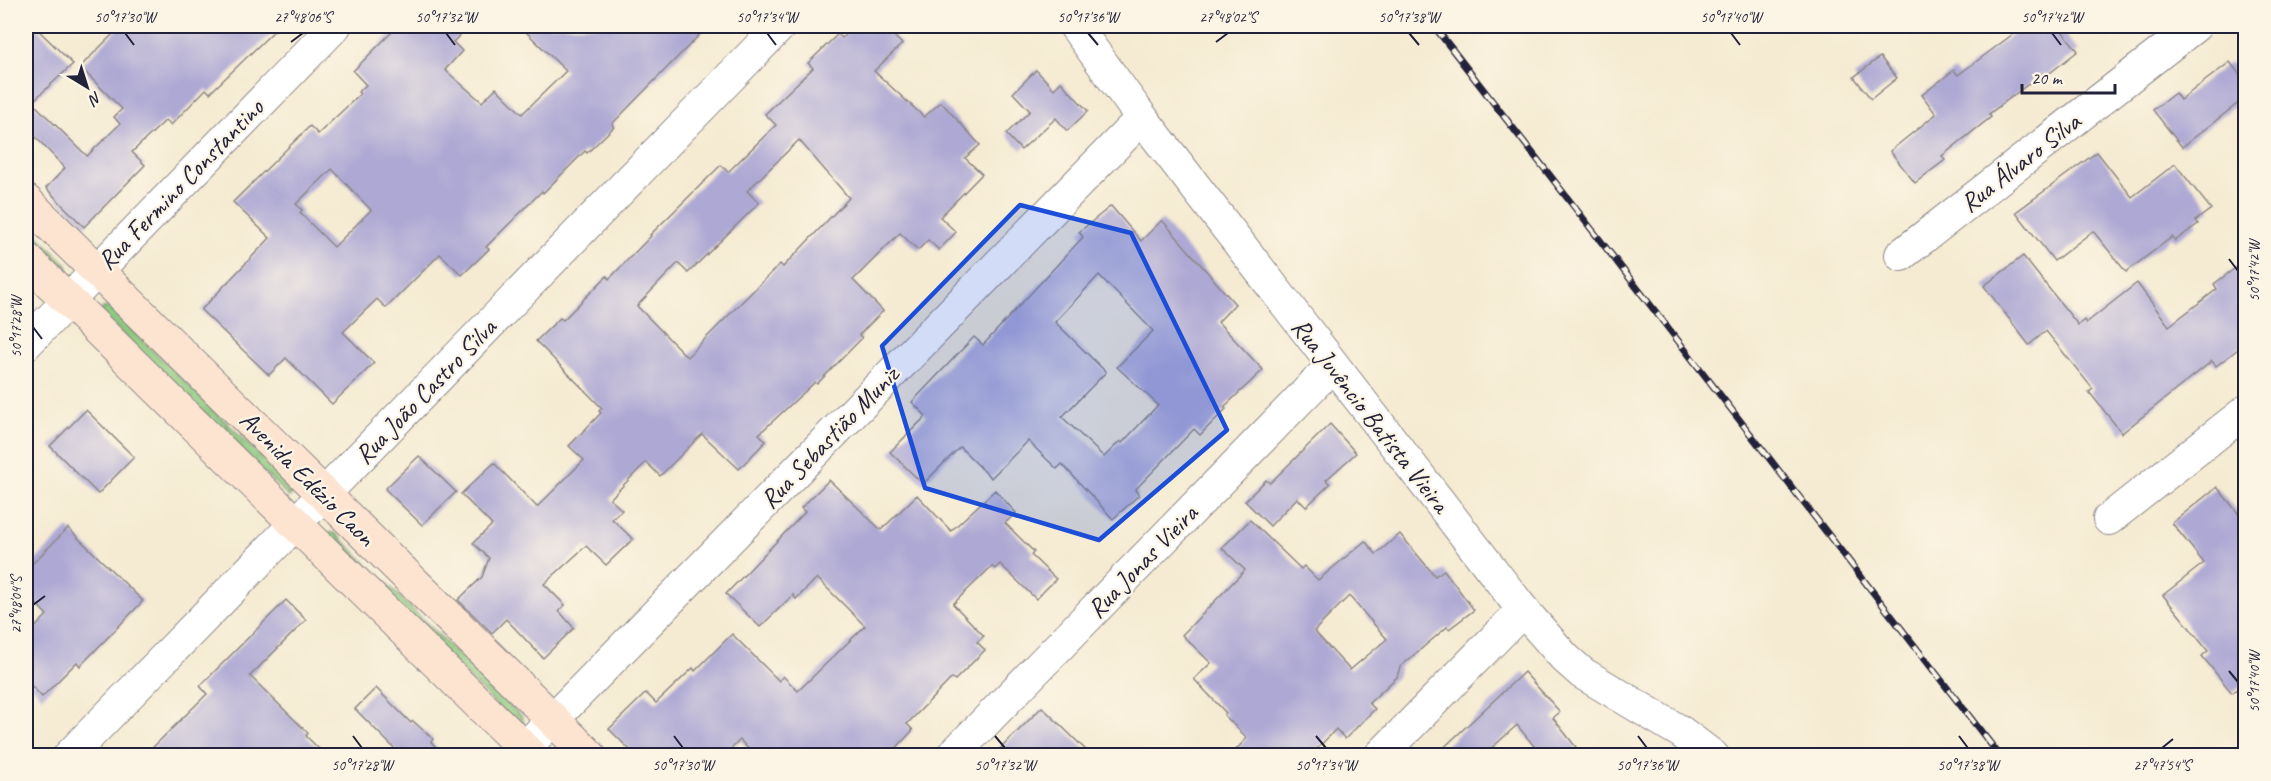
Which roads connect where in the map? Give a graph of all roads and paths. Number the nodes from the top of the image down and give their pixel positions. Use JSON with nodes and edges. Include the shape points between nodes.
{"nodes":[{"id":1,"x":335,"y":26,"type":"edge"},
{"id":2,"x":780,"y":26,"type":"edge"},
{"id":3,"x":1075,"y":26,"type":"edge"},
{"id":4,"x":2195,"y":26,"type":"edge"},
{"id":5,"x":1142,"y":118,"type":"junction"},
{"id":6,"x":26,"y":201,"type":"edge"},
{"id":7,"x":1901,"y":255,"type":"dead end"},
{"id":8,"x":26,"y":259,"type":"edge"},
{"id":9,"x":96,"y":270,"type":"junction"},
{"id":10,"x":68,"y":301,"type":"junction"},
{"id":11,"x":26,"y":344,"type":"edge"},
{"id":12,"x":1332,"y":366,"type":"junction"},
{"id":13,"x":2246,"y":411,"type":"edge"},
{"id":14,"x":324,"y":494,"type":"junction"},
{"id":15,"x":2109,"y":519,"type":"dead end"},
{"id":16,"x":295,"y":523,"type":"junction"},
{"id":17,"x":1523,"y":610,"type":"junction"},
{"id":18,"x":553,"y":719,"type":"junction"},
{"id":19,"x":524,"y":753,"type":"edge"},
{"id":20,"x":69,"y":756,"type":"edge"},
{"id":21,"x":590,"y":756,"type":"edge"},
{"id":22,"x":952,"y":756,"type":"edge"},
{"id":23,"x":1380,"y":756,"type":"edge"},
{"id":24,"x":1713,"y":756,"type":"edge"}],
"edges":[{"from":1,"to":9,"type":"street","name":"Rua Fermino Constantino"},
{"from":2,"to":14,"type":"street","name":"Rua João Castro Silva"},
{"from":3,"to":5,"type":"street","name":"Rua Juvêncio Batista Vieira"},
{"from":4,"to":7,"type":"street","name":"Rua Álvaro Silva"},
{"from":5,"to":12,"type":"street","name":"Rua Juvêncio Batista Vieira"},
{"from":5,"to":18,"type":"street","name":"Rua Sebastião Muniz"},
{"from":6,"to":9,"type":"main road","name":"Avenida Edézio Caon"},
{"from":8,"to":10,"type":"main road","name":"Avenida Edézio Caon"},
{"from":9,"to":10,"type":"street","name":"Rua Fermino Constantino"},
{"from":9,"to":14,"type":"main road","name":"Avenida Edézio Caon"},
{"from":10,"to":11,"type":"street","name":"Rua Fermino Constantino"},
{"from":10,"to":16,"type":"main road","name":"Avenida Edézio Caon"},
{"from":12,"to":17,"type":"street","name":"Rua Juvêncio Batista Vieira"},
{"from":12,"to":22,"type":"street","name":"Rua Jonas Vieira"},
{"from":13,"to":15,"type":"street"},
{"from":14,"to":16,"type":"street","name":"Rua João Castro Silva"},
{"from":14,"to":18,"type":"main road","name":"Avenida Edézio Caon"},
{"from":16,"to":19,"type":"main road","name":"Avenida Edézio Caon"},
{"from":16,"to":20,"type":"street","name":"Rua João Castro Silva"},
{"from":17,"to":23,"type":"street"},
{"from":17,"to":24,"type":"street","name":"Rua Juvêncio Batista Vieira","via":[[1582,673],[1681,732]]},
{"from":18,"to":19,"type":"street","name":"Rua Sebastião Muniz"},
{"from":18,"to":21,"type":"main road","name":"Avenida Edézio Caon"}]}
